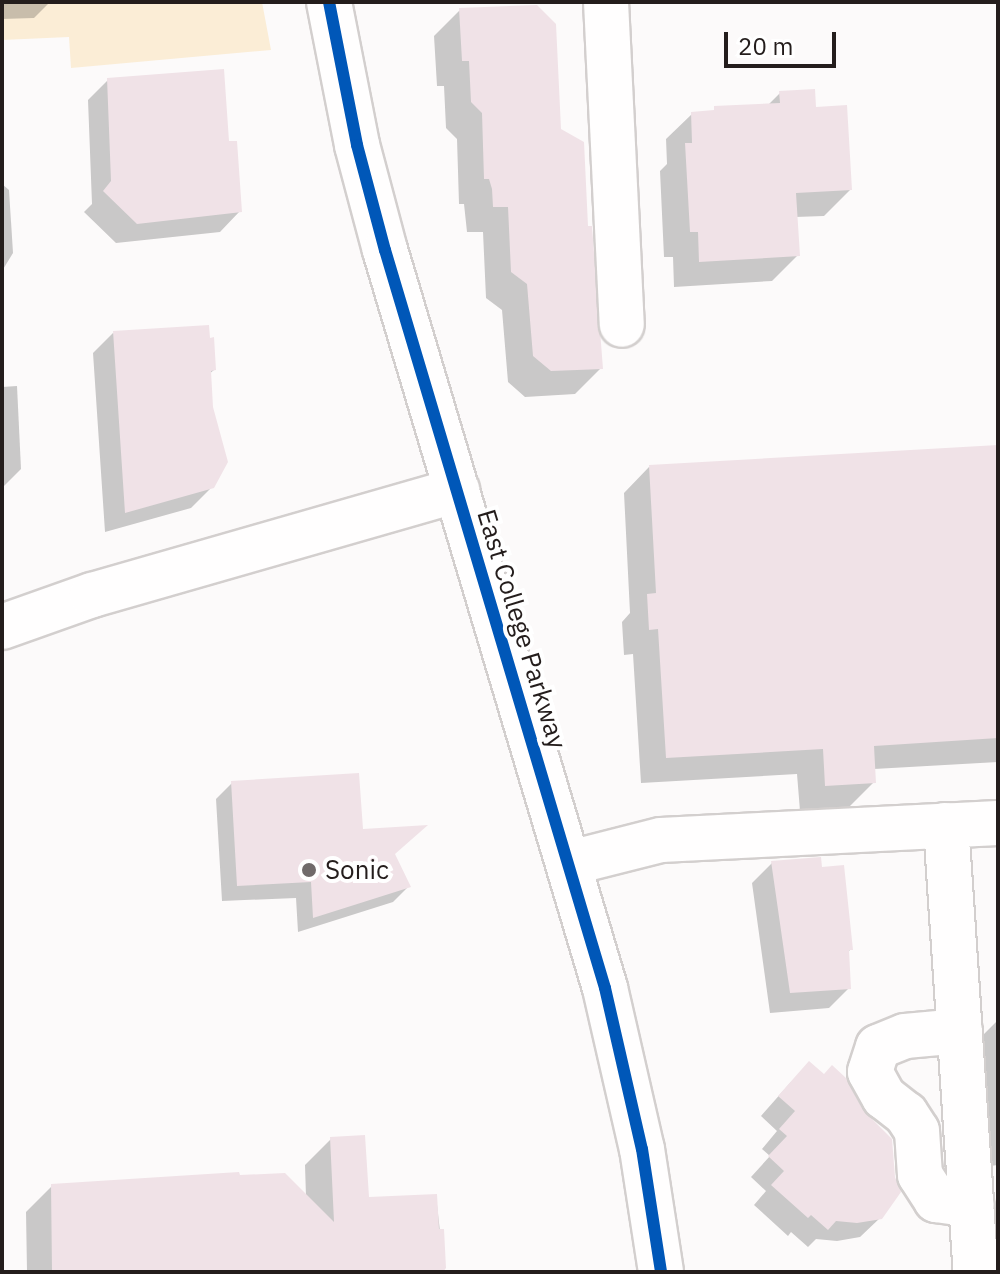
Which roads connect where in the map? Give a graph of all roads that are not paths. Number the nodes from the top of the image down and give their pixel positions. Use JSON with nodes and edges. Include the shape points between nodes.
{"nodes":[{"id":1,"x":329,"y":2,"type":"edge"},
{"id":2,"x":606,"y":2,"type":"edge"},
{"id":3,"x":622,"y":325,"type":"dead end"},
{"id":4,"x":457,"y":490,"type":"junction"},
{"id":5,"x":2,"y":627,"type":"edge"},
{"id":6,"x":998,"y":823,"type":"edge"},
{"id":7,"x":946,"y":825,"type":"junction"},
{"id":8,"x":570,"y":863,"type":"junction"},
{"id":9,"x":960,"y":1031,"type":"junction"},
{"id":10,"x":972,"y":1205,"type":"junction"},
{"id":11,"x":661,"y":1272,"type":"edge"},
{"id":12,"x":976,"y":1272,"type":"edge"}],
"edges":[{"from":1,"to":4,"type":"main road","name":"East College Parkway","via":[[357,145]]},
{"from":2,"to":3,"type":"main road"},
{"from":4,"to":5,"type":"main road","via":[[92,595]]},
{"from":4,"to":8,"type":"main road","name":"East College Parkway"},
{"from":6,"to":7,"type":"main road"},
{"from":7,"to":8,"type":"main road","via":[[661,840]]},
{"from":7,"to":9,"type":"main road"},
{"from":8,"to":11,"type":"main road","name":"East College Parkway","via":[[626,1069]]},
{"from":9,"to":10,"type":"main road"},
{"from":9,"to":10,"type":"main road","via":[[905,1036],[878,1047],[870,1072],[884,1097],[917,1131],[920,1175],[936,1200]]},
{"from":10,"to":12,"type":"main road"}]}
